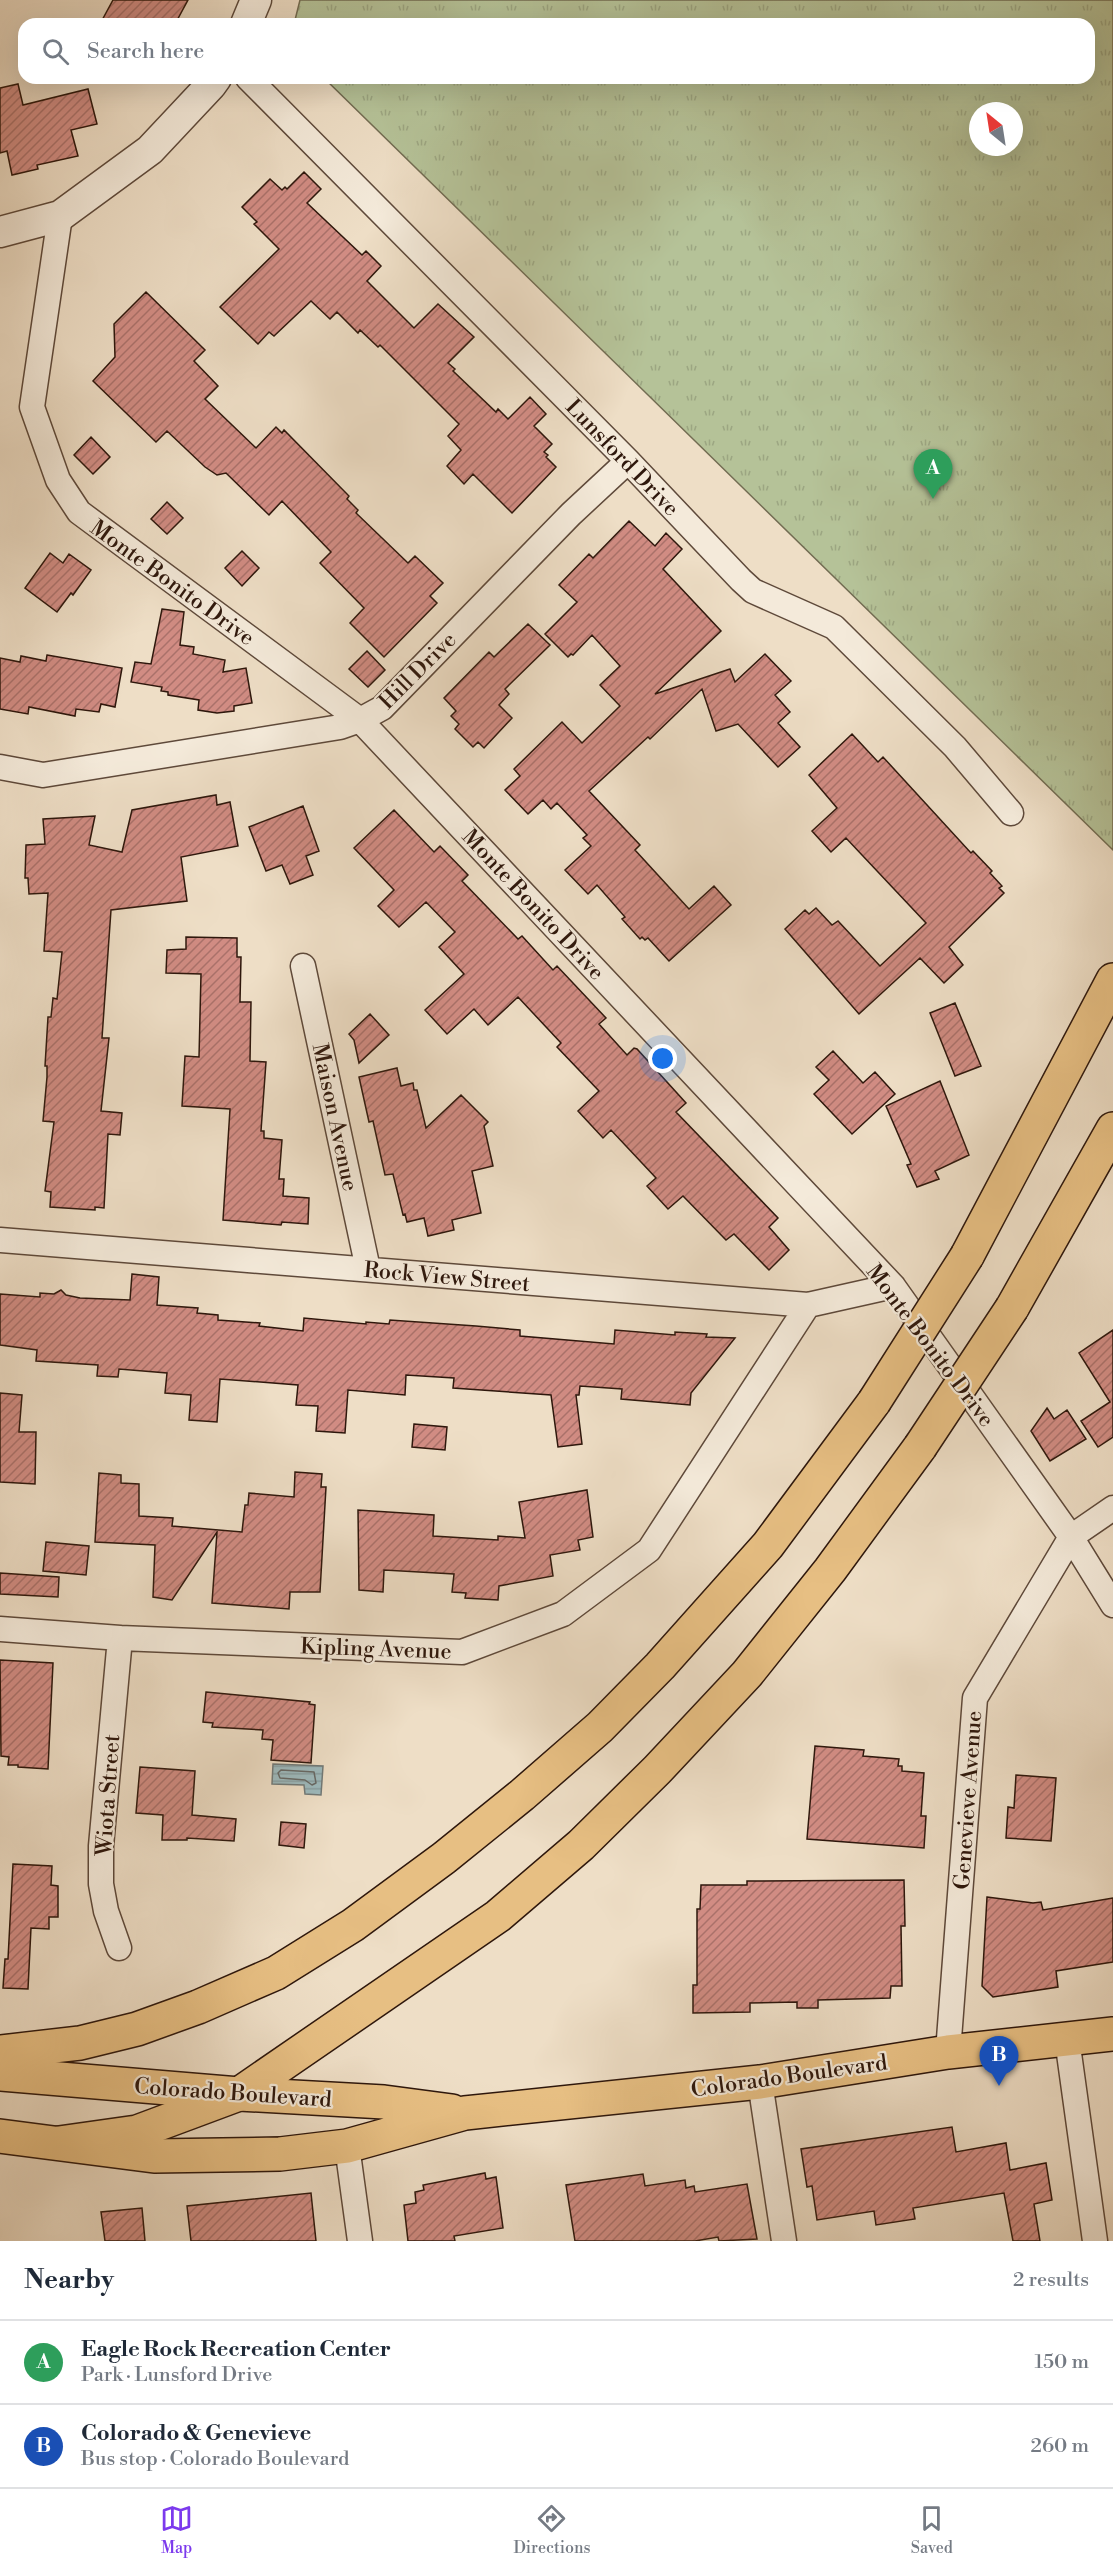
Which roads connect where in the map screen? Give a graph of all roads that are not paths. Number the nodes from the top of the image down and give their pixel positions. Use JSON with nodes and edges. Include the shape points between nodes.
{"nodes":[{"id":1,"x":256,"y":0,"type":"edge"},
{"id":2,"x":248,"y":18,"type":"edge"},
{"id":3,"x":212,"y":84,"type":"edge"},
{"id":4,"x":255,"y":84,"type":"edge"},
{"id":5,"x":60,"y":216,"type":"junction"},
{"id":6,"x":0,"y":232,"type":"edge"},
{"id":7,"x":628,"y":461,"type":"junction"},
{"id":8,"x":360,"y":720,"type":"junction"},
{"id":9,"x":0,"y":767,"type":"edge"},
{"id":10,"x":1011,"y":813,"type":"dead end"},
{"id":11,"x":303,"y":966,"type":"dead end"},
{"id":12,"x":1113,"y":980,"type":"edge"},
{"id":13,"x":1113,"y":1129,"type":"edge"},
{"id":14,"x":0,"y":1240,"type":"edge"},
{"id":15,"x":368,"y":1269,"type":"junction"},
{"id":16,"x":893,"y":1286,"type":"junction"},
{"id":17,"x":808,"y":1305,"type":"junction"},
{"id":18,"x":1113,"y":1508,"type":"edge"},
{"id":19,"x":1071,"y":1537,"type":"junction"},
{"id":20,"x":1113,"y":1605,"type":"edge"},
{"id":21,"x":0,"y":1629,"type":"edge"},
{"id":22,"x":120,"y":1638,"type":"junction"},
{"id":23,"x":119,"y":1948,"type":"dead end"},
{"id":24,"x":1113,"y":2034,"type":"edge"},
{"id":25,"x":1067,"y":2039,"type":"junction"},
{"id":26,"x":0,"y":2052,"type":"edge"},
{"id":27,"x":948,"y":2052,"type":"junction"},
{"id":28,"x":0,"y":2074,"type":"edge"},
{"id":29,"x":760,"y":2082,"type":"junction"},
{"id":30,"x":239,"y":2094,"type":"junction"},
{"id":31,"x":465,"y":2113,"type":"junction"},
{"id":32,"x":0,"y":2136,"type":"edge"},
{"id":33,"x":59,"y":2143,"type":"junction"},
{"id":34,"x":347,"y":2146,"type":"junction"},
{"id":35,"x":360,"y":2241,"type":"edge"},
{"id":36,"x":784,"y":2241,"type":"edge"},
{"id":37,"x":1095,"y":2241,"type":"edge"}],
"edges":[{"from":1,"to":2,"type":"street"},
{"from":3,"to":5,"type":"street","via":[[150,150]]},
{"from":4,"to":7,"type":"street","name":"Lunsford Drive"},
{"from":5,"to":6,"type":"street"},
{"from":5,"to":8,"type":"street","name":"Monte Bonito Drive","via":[[32,406],[58,480],[80,512]]},
{"from":7,"to":8,"type":"street","name":"Hill Drive","via":[[382,708]]},
{"from":7,"to":10,"type":"street","name":"Lunsford Drive","via":[[753,591],[834,627],[955,747]]},
{"from":8,"to":9,"type":"street","name":"Hill Drive","via":[[340,727],[43,775]]},
{"from":8,"to":16,"type":"street","name":"Monte Bonito Drive"},
{"from":11,"to":15,"type":"street","name":"Maison Avenue"},
{"from":12,"to":26,"type":"main road","bridge":true,"via":[[967,1256],[874,1402],[768,1545],[600,1727],[444,1858],[353,1925],[286,1967],[137,2030],[80,2043]]},
{"from":13,"to":30,"type":"main road","bridge":true,"via":[[1012,1308],[920,1447],[747,1674],[581,1845],[498,1916]]},
{"from":14,"to":15,"type":"street","name":"Rock View Street"},
{"from":15,"to":17,"type":"street","name":"Rock View Street"},
{"from":16,"to":17,"type":"street","name":"Rock View Street"},
{"from":16,"to":19,"type":"street","name":"Monte Bonito Drive"},
{"from":17,"to":22,"type":"street","name":"Kipling Avenue","via":[[649,1550],[563,1614],[462,1652]]},
{"from":18,"to":19,"type":"street"},
{"from":19,"to":20,"type":"street","name":"Monte Bonito Drive"},
{"from":19,"to":27,"type":"street","name":"Genevieve Avenue","via":[[975,1698]]},
{"from":21,"to":22,"type":"street","name":"Kipling Avenue"},
{"from":22,"to":23,"type":"street","name":"Wiota Street","via":[[101,1845],[101,1884]]},
{"from":24,"to":25,"type":"main road","name":"Colorado Boulevard"},
{"from":25,"to":27,"type":"main road","name":"Colorado Boulevard"},
{"from":25,"to":37,"type":"street"},
{"from":27,"to":29,"type":"main road","name":"Colorado Boulevard"},
{"from":28,"to":30,"type":"main road","name":"Colorado Boulevard"},
{"from":29,"to":31,"type":"main road","name":"Colorado Boulevard"},
{"from":29,"to":36,"type":"street"},
{"from":30,"to":31,"type":"main road","name":"Colorado Boulevard","via":[[384,2102]]},
{"from":30,"to":33,"type":"main road","via":[[137,2132]]},
{"from":31,"to":34,"type":"main road","name":"Colorado Boulevard"},
{"from":32,"to":33,"type":"main road","name":"Colorado Boulevard"},
{"from":33,"to":34,"type":"main road","name":"Colorado Boulevard","via":[[154,2156],[280,2154]]},
{"from":34,"to":35,"type":"street"}]}
